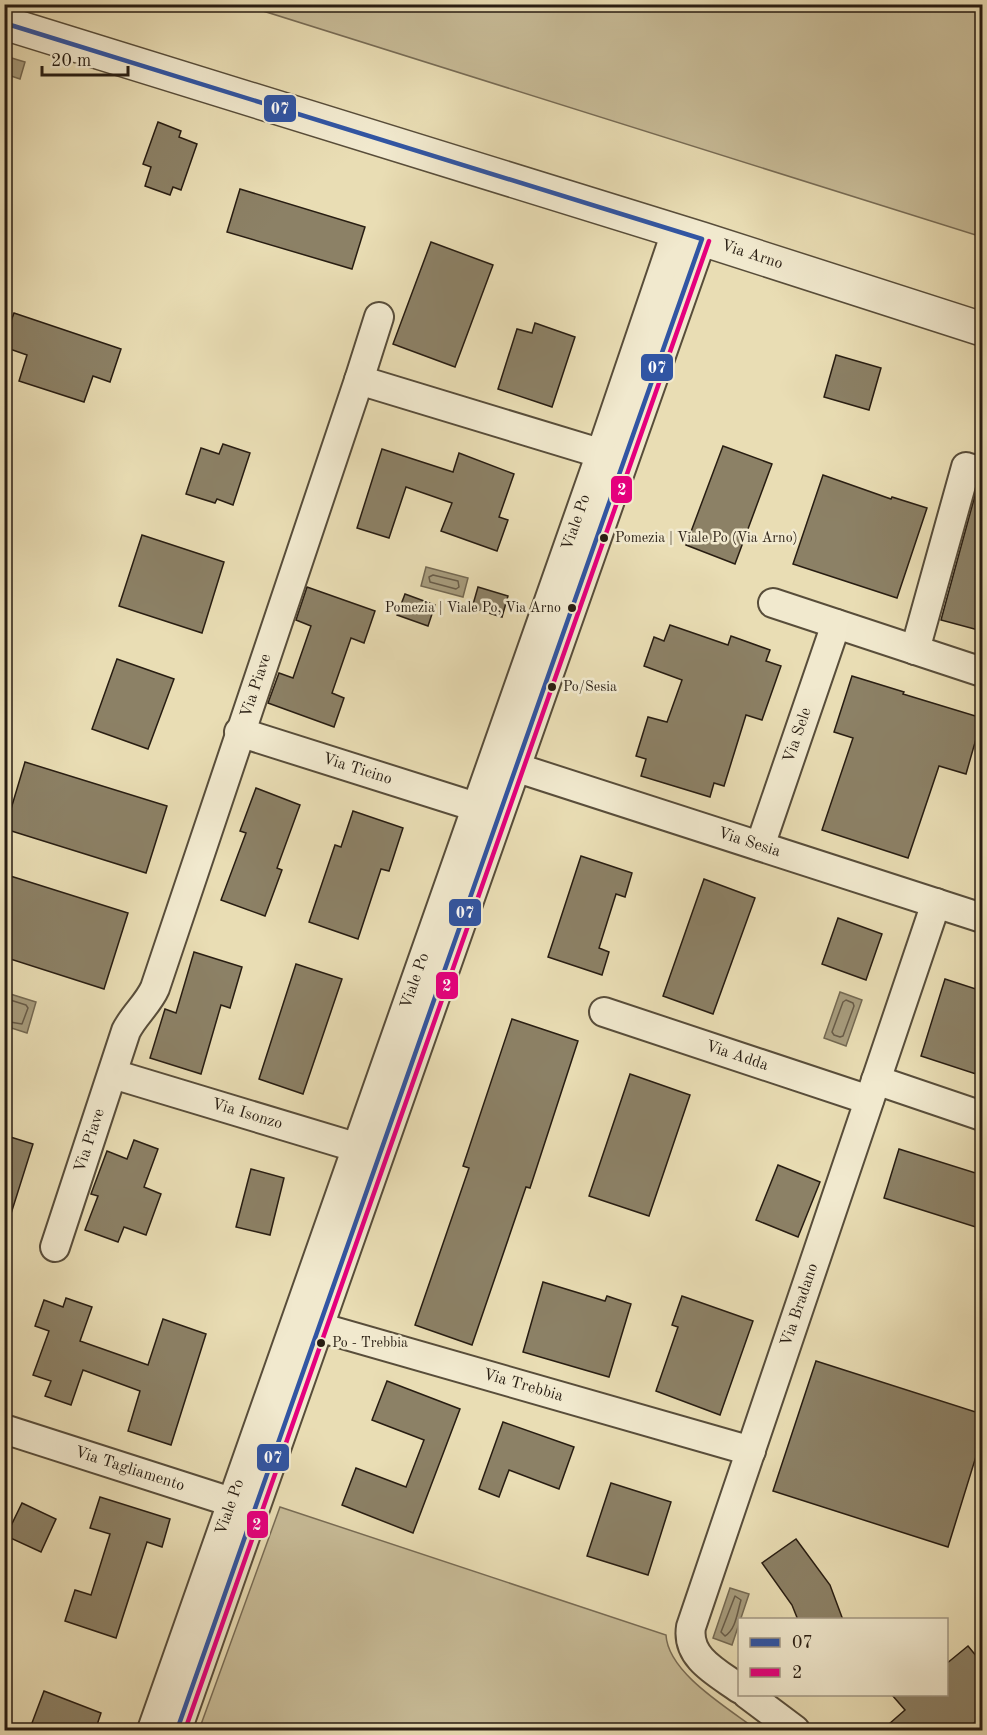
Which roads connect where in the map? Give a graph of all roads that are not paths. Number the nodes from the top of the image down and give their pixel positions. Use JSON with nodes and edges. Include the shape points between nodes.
{"nodes":[{"id":1,"x":4,"y":23,"type":"edge"},
{"id":2,"x":689,"y":236,"type":"junction"},
{"id":3,"x":379,"y":317,"type":"dead end"},
{"id":4,"x":982,"y":329,"type":"edge"},
{"id":5,"x":359,"y":380,"type":"junction"},
{"id":6,"x":613,"y":457,"type":"junction"},
{"id":7,"x":982,"y":472,"type":"edge"},
{"id":8,"x":773,"y":603,"type":"dead end"},
{"id":9,"x":836,"y":624,"type":"junction"},
{"id":10,"x":915,"y":650,"type":"junction"},
{"id":11,"x":982,"y":672,"type":"edge"},
{"id":12,"x":239,"y":732,"type":"junction"},
{"id":13,"x":504,"y":763,"type":"junction"},
{"id":14,"x":476,"y":807,"type":"junction"},
{"id":15,"x":760,"y":846,"type":"junction"},
{"id":16,"x":936,"y":903,"type":"junction"},
{"id":17,"x":982,"y":918,"type":"edge"},
{"id":18,"x":604,"y":1012,"type":"dead end"},
{"id":19,"x":113,"y":1074,"type":"junction"},
{"id":20,"x":873,"y":1090,"type":"junction"},
{"id":21,"x":982,"y":1116,"type":"edge"},
{"id":22,"x":368,"y":1151,"type":"junction"},
{"id":23,"x":55,"y":1247,"type":"dead end"},
{"id":24,"x":307,"y":1324,"type":"junction"},
{"id":25,"x":4,"y":1429,"type":"edge"},
{"id":26,"x":751,"y":1451,"type":"junction"},
{"id":27,"x":243,"y":1505,"type":"junction"},
{"id":28,"x":738,"y":1687,"type":"edge"},
{"id":29,"x":748,"y":1696,"type":"edge"},
{"id":30,"x":152,"y":1731,"type":"edge"},
{"id":31,"x":177,"y":1731,"type":"edge"},
{"id":32,"x":795,"y":1731,"type":"edge"}],
"edges":[{"from":1,"to":2,"type":"street","name":"Via Arno"},
{"from":2,"to":4,"type":"street","name":"Via Arno"},
{"from":2,"to":6,"type":"street","name":"Viale Po"},
{"from":3,"to":5,"type":"street","name":"Via Piave"},
{"from":5,"to":6,"type":"street"},
{"from":5,"to":12,"type":"street","name":"Via Piave"},
{"from":6,"to":13,"type":"street","name":"Viale Po"},
{"from":7,"to":10,"type":"street","via":[[966,467]]},
{"from":8,"to":9,"type":"street"},
{"from":9,"to":10,"type":"street"},
{"from":9,"to":15,"type":"street","name":"Via Sele"},
{"from":10,"to":11,"type":"street"},
{"from":12,"to":14,"type":"street","name":"Via Ticino"},
{"from":12,"to":19,"type":"street","name":"Via Piave","via":[[154,991],[128,1027]]},
{"from":13,"to":14,"type":"street","name":"Viale Po"},
{"from":13,"to":15,"type":"street","name":"Via Sesia"},
{"from":13,"to":22,"type":"street","name":"Viale Po"},
{"from":14,"to":22,"type":"street","name":"Viale Po"},
{"from":15,"to":16,"type":"street","name":"Via Sesia"},
{"from":16,"to":17,"type":"street","name":"Via Sesia"},
{"from":16,"to":20,"type":"street","name":"Via Bradano"},
{"from":18,"to":20,"type":"street","name":"Via Adda"},
{"from":19,"to":22,"type":"street","name":"Via Isonzo"},
{"from":19,"to":23,"type":"street","name":"Via Piave"},
{"from":20,"to":21,"type":"street","name":"Via Adda"},
{"from":20,"to":26,"type":"street","name":"Via Bradano"},
{"from":22,"to":24,"type":"street","name":"Viale Po"},
{"from":24,"to":26,"type":"street","name":"Via Trebbia"},
{"from":24,"to":27,"type":"street","name":"Viale Po"},
{"from":25,"to":27,"type":"street","name":"Via Tagliamento"},
{"from":26,"to":28,"type":"street","name":"Via Bradano","via":[[690,1634],[697,1656]]},
{"from":27,"to":30,"type":"street","name":"Viale Po"},
{"from":27,"to":31,"type":"street","name":"Viale Po"},
{"from":29,"to":32,"type":"street"}]}
